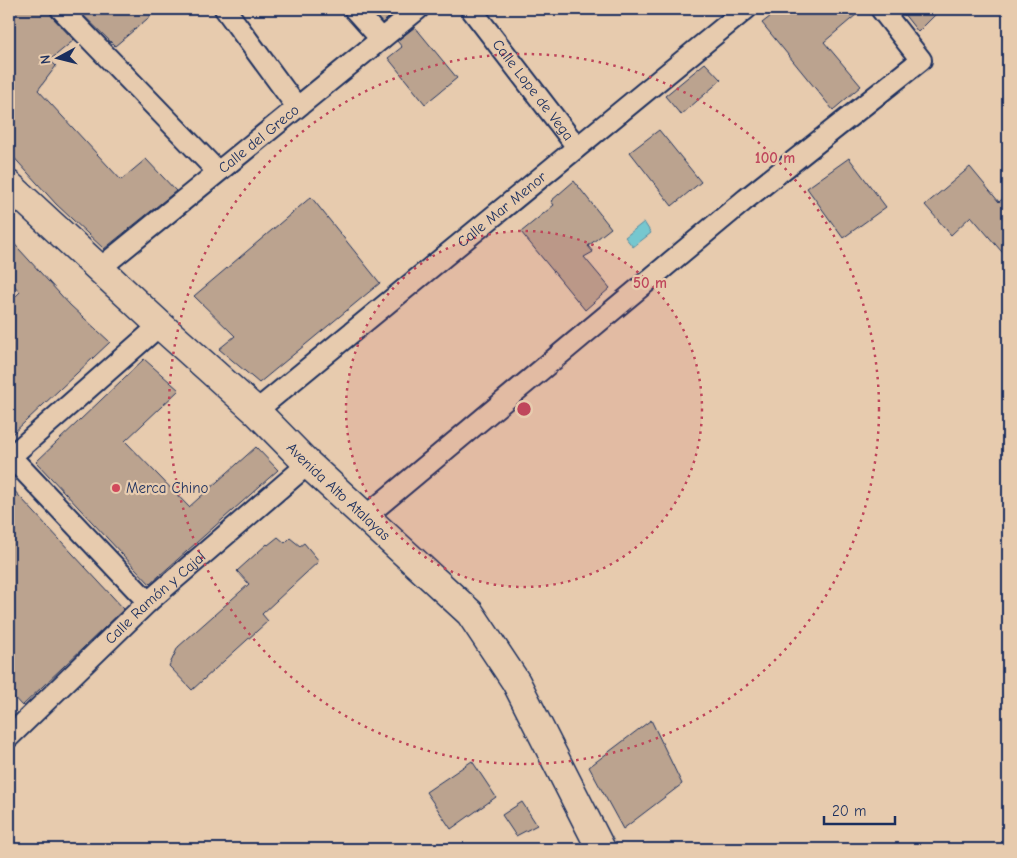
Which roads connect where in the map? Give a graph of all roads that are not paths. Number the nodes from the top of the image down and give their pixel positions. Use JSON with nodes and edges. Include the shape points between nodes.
{"nodes":[{"id":1,"x":62,"y":9,"type":"edge"},
{"id":2,"x":225,"y":9,"type":"edge"},
{"id":3,"x":354,"y":9,"type":"edge"},
{"id":4,"x":418,"y":9,"type":"edge"},
{"id":5,"x":471,"y":9,"type":"edge"},
{"id":6,"x":746,"y":9,"type":"edge"},
{"id":7,"x":881,"y":9,"type":"edge"},
{"id":8,"x":381,"y":39,"type":"junction"},
{"id":9,"x":297,"y":107,"type":"junction"},
{"id":10,"x":577,"y":147,"type":"junction"},
{"id":11,"x":217,"y":171,"type":"junction"},
{"id":12,"x":9,"y":187,"type":"edge"},
{"id":13,"x":99,"y":269,"type":"junction"},
{"id":14,"x":160,"y":325,"type":"junction"},
{"id":15,"x":256,"y":411,"type":"junction"},
{"id":16,"x":9,"y":456,"type":"edge"},
{"id":17,"x":308,"y":464,"type":"junction"},
{"id":18,"x":365,"y":517,"type":"junction"},
{"id":19,"x":148,"y":602,"type":"junction"},
{"id":20,"x":13,"y":725,"type":"edge"},
{"id":21,"x":601,"y":849,"type":"edge"}],
"edges":[{"from":1,"to":11,"type":"street"},
{"from":2,"to":9,"type":"street"},
{"from":3,"to":8,"type":"street"},
{"from":4,"to":8,"type":"street","name":"Calle del Greco"},
{"from":5,"to":10,"type":"street","name":"Calle Lope de Vega"},
{"from":6,"to":10,"type":"street","name":"Calle Mar Menor"},
{"from":7,"to":18,"type":"street","via":[[922,60],[746,199]]},
{"from":8,"to":9,"type":"street","name":"Calle del Greco"},
{"from":9,"to":11,"type":"street","name":"Calle del Greco"},
{"from":10,"to":15,"type":"street","name":"Calle Mar Menor"},
{"from":11,"to":13,"type":"street","name":"Calle del Greco"},
{"from":12,"to":13,"type":"main road","name":"Avenida Alto Atalayas"},
{"from":13,"to":14,"type":"main road","name":"Avenida Alto Atalayas"},
{"from":14,"to":15,"type":"main road","name":"Avenida Alto Atalayas"},
{"from":14,"to":16,"type":"street"},
{"from":15,"to":17,"type":"main road","name":"Avenida Alto Atalayas"},
{"from":16,"to":19,"type":"street"},
{"from":17,"to":18,"type":"main road","name":"Avenida Alto Atalayas"},
{"from":17,"to":19,"type":"street","name":"Calle Ramón y Cajal"},
{"from":18,"to":21,"type":"main road","name":"Avenida Alto Atalayas","via":[[470,613],[516,682]]},
{"from":19,"to":20,"type":"street","name":"Calle Ramón y Cajal"}]}
